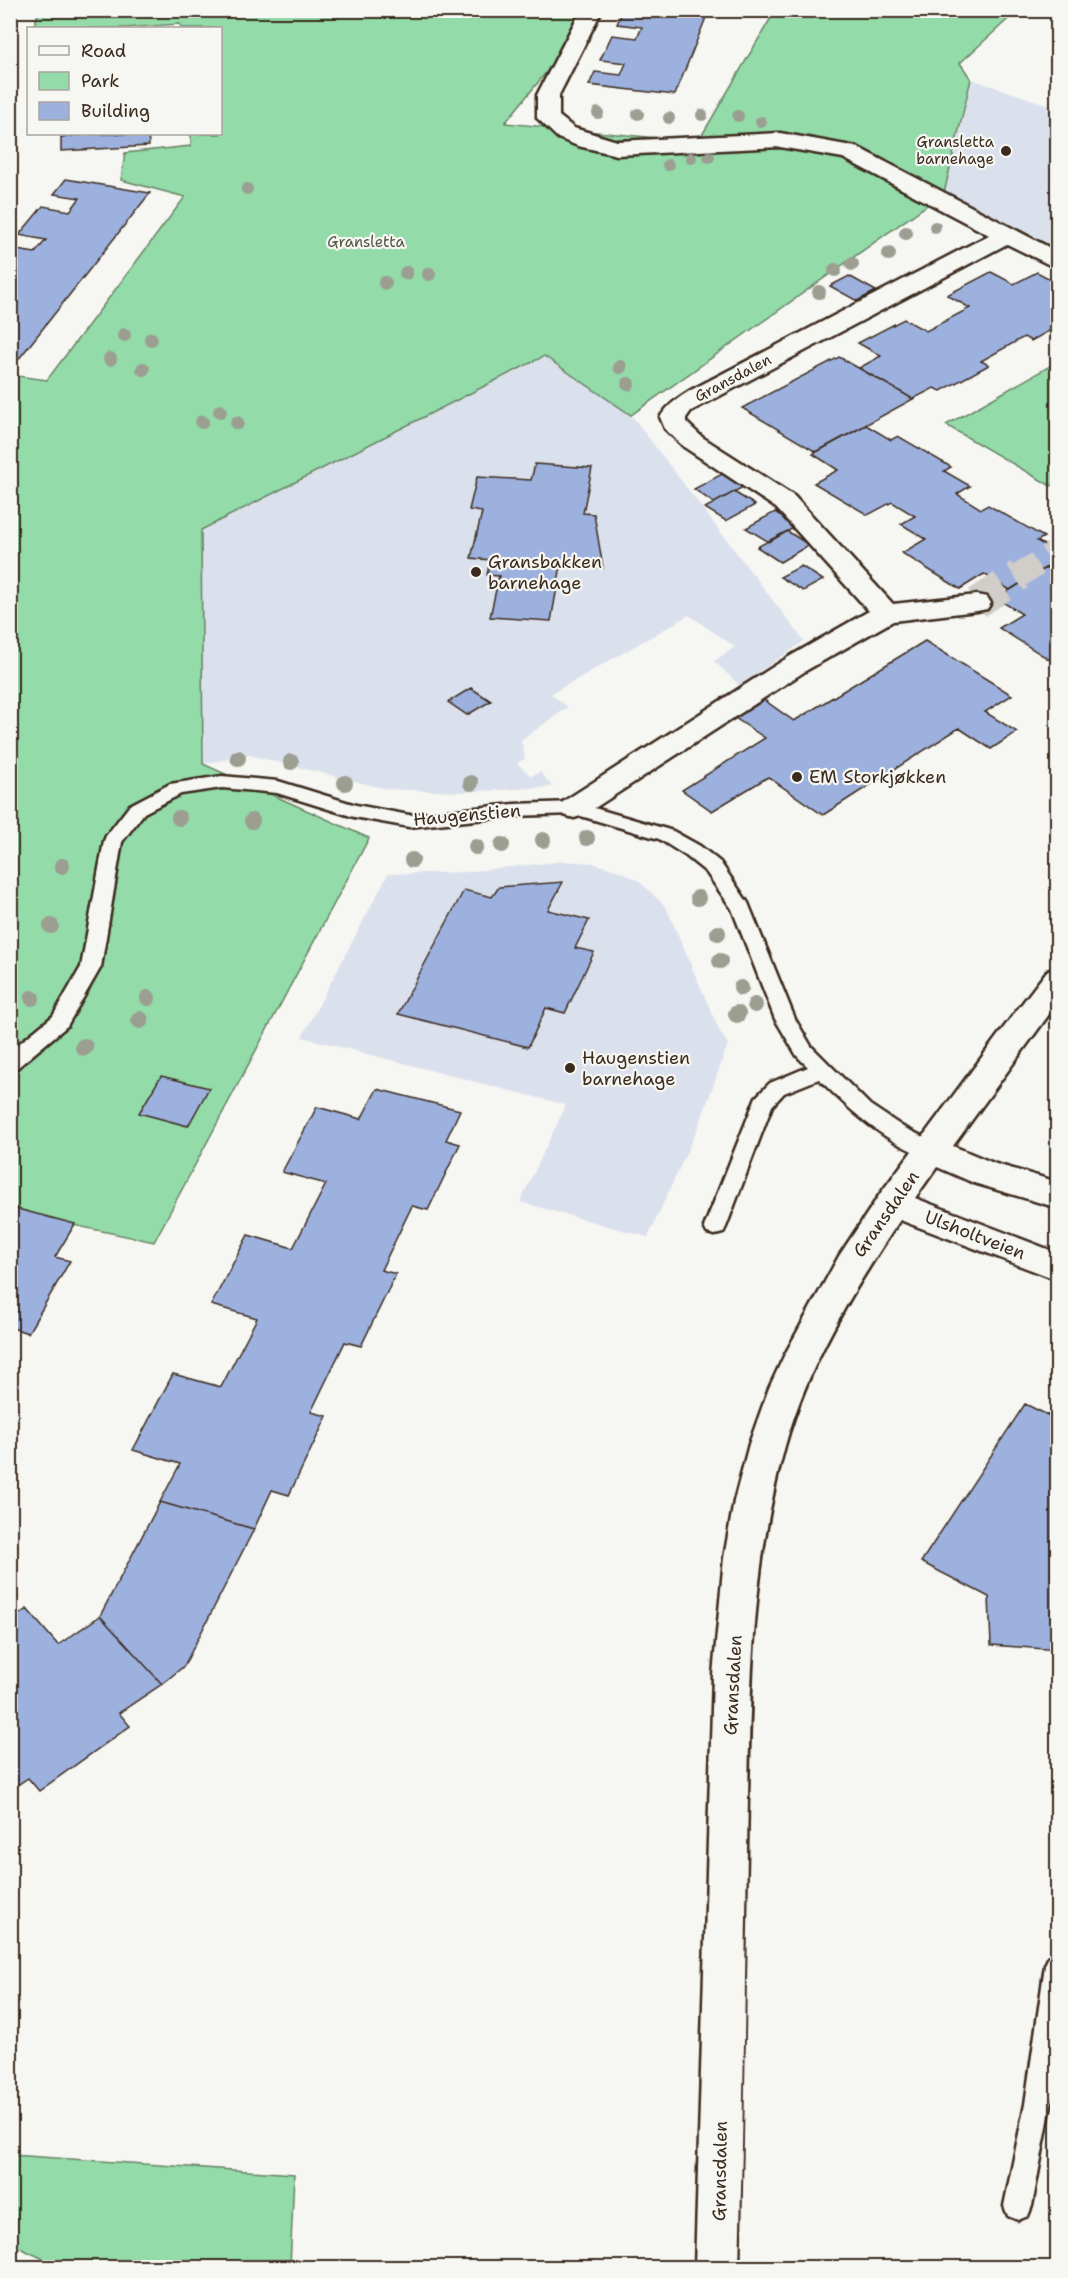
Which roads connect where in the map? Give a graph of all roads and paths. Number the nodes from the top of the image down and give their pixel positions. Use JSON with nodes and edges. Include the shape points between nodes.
{"nodes":[{"id":1,"x":592,"y":10,"type":"edge"},
{"id":2,"x":1007,"y":236,"type":"junction"},
{"id":3,"x":1058,"y":262,"type":"edge"},
{"id":4,"x":977,"y":603,"type":"tunnel mouth"},
{"id":5,"x":886,"y":613,"type":"junction"},
{"id":6,"x":574,"y":808,"type":"junction"},
{"id":7,"x":1058,"y":979,"type":"edge"},
{"id":8,"x":10,"y":1063,"type":"edge"},
{"id":9,"x":821,"y":1070,"type":"junction"},
{"id":10,"x":931,"y":1149,"type":"junction"},
{"id":11,"x":1058,"y":1195,"type":"edge"},
{"id":12,"x":892,"y":1203,"type":"junction"},
{"id":13,"x":715,"y":1227,"type":"dead end"},
{"id":14,"x":1058,"y":1267,"type":"edge"},
{"id":15,"x":1058,"y":1965,"type":"edge"},
{"id":16,"x":1018,"y":2206,"type":"dead end"},
{"id":17,"x":717,"y":2268,"type":"edge"}],
"edges":[{"from":1,"to":2,"type":"street","via":[[548,95],[548,118],[566,133],[617,148],[780,140],[849,152]]},
{"from":2,"to":3,"type":"street"},
{"from":2,"to":5,"type":"street","name":"Gransdalen","via":[[700,395],[673,417],[674,424],[693,442],[785,502]]},
{"from":4,"to":5,"type":"street"},
{"from":5,"to":6,"type":"street","via":[[797,664]]},
{"from":6,"to":8,"type":"lane","name":"Haugenstien","via":[[410,821],[354,811],[278,787],[222,782],[177,788],[137,809],[113,841],[91,966],[60,1022]]},
{"from":6,"to":9,"type":"lane","name":"Haugenstien","via":[[666,835],[713,867],[741,908],[785,1019]]},
{"from":7,"to":10,"type":"street","name":"Gransdalen"},
{"from":9,"to":10,"type":"lane","name":"Haugenstien","via":[[863,1110]]},
{"from":9,"to":13,"type":"lane","via":[[777,1088],[763,1102]]},
{"from":10,"to":11,"type":"street","via":[[986,1174]]},
{"from":10,"to":12,"type":"street","name":"Gransdalen"},
{"from":12,"to":14,"type":"street","name":"Ulsholtveien"},
{"from":12,"to":17,"type":"street","name":"Gransdalen","via":[[824,1311],[786,1391],[765,1455],[738,1583],[731,1697]]},
{"from":15,"to":16,"type":"lane","via":[[1039,2104]]}]}
